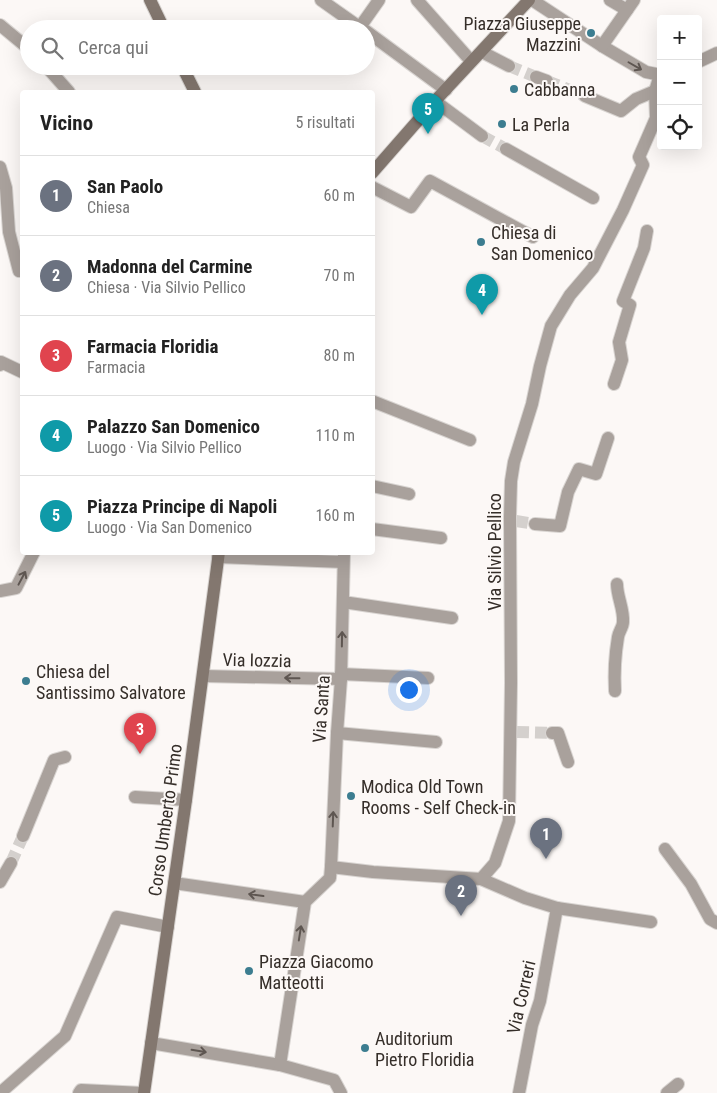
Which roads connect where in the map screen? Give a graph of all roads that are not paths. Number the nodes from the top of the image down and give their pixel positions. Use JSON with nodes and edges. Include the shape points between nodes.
{"nodes":[{"id":1,"x":150,"y":0,"type":"edge"},
{"id":2,"x":321,"y":0,"type":"edge"},
{"id":3,"x":379,"y":0,"type":"edge"},
{"id":4,"x":417,"y":0,"type":"edge"},
{"id":5,"x":530,"y":0,"type":"edge"},
{"id":6,"x":610,"y":0,"type":"edge"},
{"id":7,"x":631,"y":5,"type":"edge"},
{"id":8,"x":160,"y":20,"type":"edge"},
{"id":9,"x":350,"y":20,"type":"edge"},
{"id":10,"x":368,"y":20,"type":"edge"},
{"id":11,"x":0,"y":25,"type":"edge"},
{"id":12,"x":375,"y":37,"type":"edge"},
{"id":13,"x":20,"y":42,"type":"edge"},
{"id":14,"x":607,"y":49,"type":"junction"},
{"id":15,"x":482,"y":52,"type":"junction"},
{"id":16,"x":717,"y":53,"type":"edge"},
{"id":17,"x":702,"y":60,"type":"edge"},
{"id":18,"x":471,"y":62,"type":"junction"},
{"id":19,"x":509,"y":66,"type":"tunnel mouth"},
{"id":20,"x":657,"y":74,"type":"edge"},
{"id":21,"x":54,"y":75,"type":"edge"},
{"id":22,"x":186,"y":75,"type":"edge"},
{"id":23,"x":657,"y":85,"type":"edge"},
{"id":24,"x":67,"y":90,"type":"edge"},
{"id":25,"x":194,"y":90,"type":"edge"},
{"id":26,"x":446,"y":90,"type":"junction"},
{"id":27,"x":655,"y":91,"type":"junction"},
{"id":28,"x":585,"y":96,"type":"tunnel mouth"},
{"id":29,"x":435,"y":101,"type":"junction"},
{"id":30,"x":482,"y":136,"type":"tunnel mouth"},
{"id":31,"x":506,"y":149,"type":"tunnel mouth"},
{"id":32,"x":0,"y":167,"type":"edge"},
{"id":33,"x":375,"y":170,"type":"edge"},
{"id":34,"x":375,"y":189,"type":"edge"},
{"id":35,"x":593,"y":198,"type":"dead end"},
{"id":36,"x":647,"y":231,"type":"dead end"},
{"id":37,"x":533,"y":237,"type":"dead end"},
{"id":38,"x":19,"y":271,"type":"dead end"},
{"id":39,"x":0,"y":365,"type":"edge"},
{"id":40,"x":20,"y":371,"type":"edge"},
{"id":41,"x":614,"y":384,"type":"dead end"},
{"id":42,"x":375,"y":402,"type":"edge"},
{"id":43,"x":608,"y":438,"type":"dead end"},
{"id":44,"x":470,"y":440,"type":"dead end"},
{"id":45,"x":375,"y":487,"type":"edge"},
{"id":46,"x":409,"y":494,"type":"dead end"},
{"id":47,"x":536,"y":524,"type":"tunnel mouth"},
{"id":48,"x":375,"y":529,"type":"edge"},
{"id":49,"x":441,"y":538,"type":"dead end"},
{"id":50,"x":32,"y":555,"type":"edge"},
{"id":51,"x":219,"y":555,"type":"edge"},
{"id":52,"x":344,"y":557,"type":"edge"},
{"id":53,"x":617,"y":584,"type":"dead end"},
{"id":54,"x":0,"y":591,"type":"edge"},
{"id":55,"x":343,"y":602,"type":"junction"},
{"id":56,"x":452,"y":618,"type":"dead end"},
{"id":57,"x":203,"y":676,"type":"junction"},
{"id":58,"x":341,"y":677,"type":"junction"},
{"id":59,"x":428,"y":678,"type":"dead end"},
{"id":60,"x":616,"y":691,"type":"dead end"},
{"id":61,"x":552,"y":733,"type":"dead end"},
{"id":62,"x":337,"y":734,"type":"junction"},
{"id":63,"x":436,"y":742,"type":"dead end"},
{"id":64,"x":65,"y":757,"type":"dead end"},
{"id":65,"x":568,"y":762,"type":"dead end"},
{"id":66,"x":135,"y":797,"type":"dead end"},
{"id":67,"x":186,"y":800,"type":"junction"},
{"id":68,"x":23,"y":836,"type":"tunnel mouth"},
{"id":69,"x":665,"y":849,"type":"dead end"},
{"id":70,"x":11,"y":863,"type":"tunnel mouth"},
{"id":71,"x":330,"y":873,"type":"junction"},
{"id":72,"x":481,"y":879,"type":"junction"},
{"id":73,"x":0,"y":882,"type":"edge"},
{"id":74,"x":174,"y":883,"type":"junction"},
{"id":75,"x":305,"y":902,"type":"junction"},
{"id":76,"x":557,"y":908,"type":"junction"},
{"id":77,"x":650,"y":922,"type":"dead end"},
{"id":78,"x":717,"y":923,"type":"edge"},
{"id":79,"x":168,"y":927,"type":"junction"},
{"id":80,"x":151,"y":1044,"type":"junction"},
{"id":81,"x":280,"y":1065,"type":"junction"},
{"id":82,"x":678,"y":1084,"type":"dead end"},
{"id":83,"x":80,"y":1091,"type":"edge"},
{"id":84,"x":0,"y":1093,"type":"edge"},
{"id":85,"x":143,"y":1093,"type":"edge"},
{"id":86,"x":341,"y":1093,"type":"edge"},
{"id":87,"x":519,"y":1093,"type":"edge"},
{"id":88,"x":667,"y":1093,"type":"edge"}],
"edges":[{"from":1,"to":8,"type":"street"},
{"from":2,"to":9,"type":"street"},
{"from":3,"to":10,"type":"street"},
{"from":4,"to":18,"type":"street"},
{"from":5,"to":14,"type":"street"},
{"from":5,"to":15,"type":"street"},
{"from":6,"to":7,"type":"street"},
{"from":7,"to":14,"type":"street"},
{"from":11,"to":13,"type":"street"},
{"from":12,"to":26,"type":"street"},
{"from":14,"to":20,"type":"street","one_way":true,"via":[[646,72]]},
{"from":15,"to":18,"type":"street"},
{"from":15,"to":19,"type":"street"},
{"from":16,"to":17,"type":"street"},
{"from":18,"to":26,"type":"street"},
{"from":21,"to":24,"type":"street"},
{"from":22,"to":25,"type":"street"},
{"from":23,"to":27,"type":"street","name":"Via Silvio Pellico"},
{"from":26,"to":29,"type":"street"},
{"from":27,"to":28,"type":"street","via":[[636,99],[621,111]]},
{"from":27,"to":72,"type":"street","name":"Via Silvio Pellico","via":[[656,118],[640,158],[643,165],[593,268],[570,295],[551,326],[514,462],[511,481],[513,732],[509,821],[495,863]]},
{"from":29,"to":30,"type":"street"},
{"from":29,"to":33,"type":"street"},
{"from":31,"to":35,"type":"street"},
{"from":32,"to":38,"type":"street","via":[[6,188],[9,232]]},
{"from":34,"to":37,"type":"street","via":[[411,207],[430,181]]},
{"from":36,"to":41,"type":"street","via":[[644,248],[623,301],[630,305],[619,342],[622,360]]},
{"from":39,"to":40,"type":"street","via":[[2,362]]},
{"from":42,"to":44,"type":"street"},
{"from":43,"to":47,"type":"street","via":[[596,474],[579,470],[568,492],[560,526]]},
{"from":45,"to":46,"type":"street"},
{"from":48,"to":49,"type":"street"},
{"from":54,"to":50,"type":"street","one_way":true,"via":[[16,588]]},
{"from":51,"to":52,"type":"street"},
{"from":51,"to":57,"type":"street","name":"Corso Umberto Primo"},
{"from":52,"to":55,"type":"street","name":"Via Santa"},
{"from":53,"to":60,"type":"street","via":[[623,624],[616,648]]},
{"from":55,"to":56,"type":"street"},
{"from":58,"to":55,"type":"street","name":"Via Santa","one_way":true},
{"from":58,"to":57,"type":"street","name":"Via Iozzia","one_way":true},
{"from":57,"to":67,"type":"street","name":"Corso Umberto Primo"},
{"from":58,"to":59,"type":"street","name":"Via Iozzia"},
{"from":58,"to":62,"type":"street","name":"Via Santa"},
{"from":61,"to":65,"type":"street","via":[[558,733]]},
{"from":62,"to":63,"type":"street"},
{"from":71,"to":62,"type":"street","name":"Via Santa","one_way":true},
{"from":64,"to":68,"type":"street","via":[[54,760]]},
{"from":66,"to":67,"type":"street"},
{"from":67,"to":74,"type":"street","name":"Corso Umberto Primo"},
{"from":69,"to":78,"type":"street","via":[[691,884],[710,919]]},
{"from":70,"to":73,"type":"street"},
{"from":71,"to":72,"type":"street","via":[[373,872]]},
{"from":71,"to":75,"type":"street"},
{"from":72,"to":76,"type":"street"},
{"from":75,"to":74,"type":"street","one_way":true},
{"from":74,"to":79,"type":"street","name":"Corso Umberto Primo"},
{"from":81,"to":75,"type":"street","one_way":true},
{"from":76,"to":77,"type":"street"},
{"from":76,"to":87,"type":"street","name":"Via Correri"},
{"from":79,"to":80,"type":"street","name":"Corso Umberto Primo"},
{"from":79,"to":84,"type":"street","via":[[117,917],[65,1036]]},
{"from":80,"to":81,"type":"street","one_way":true},
{"from":80,"to":85,"type":"street","name":"Corso Umberto Primo"},
{"from":81,"to":86,"type":"street","via":[[334,1080]]},
{"from":82,"to":88,"type":"street"},
{"from":83,"to":85,"type":"street"}]}
